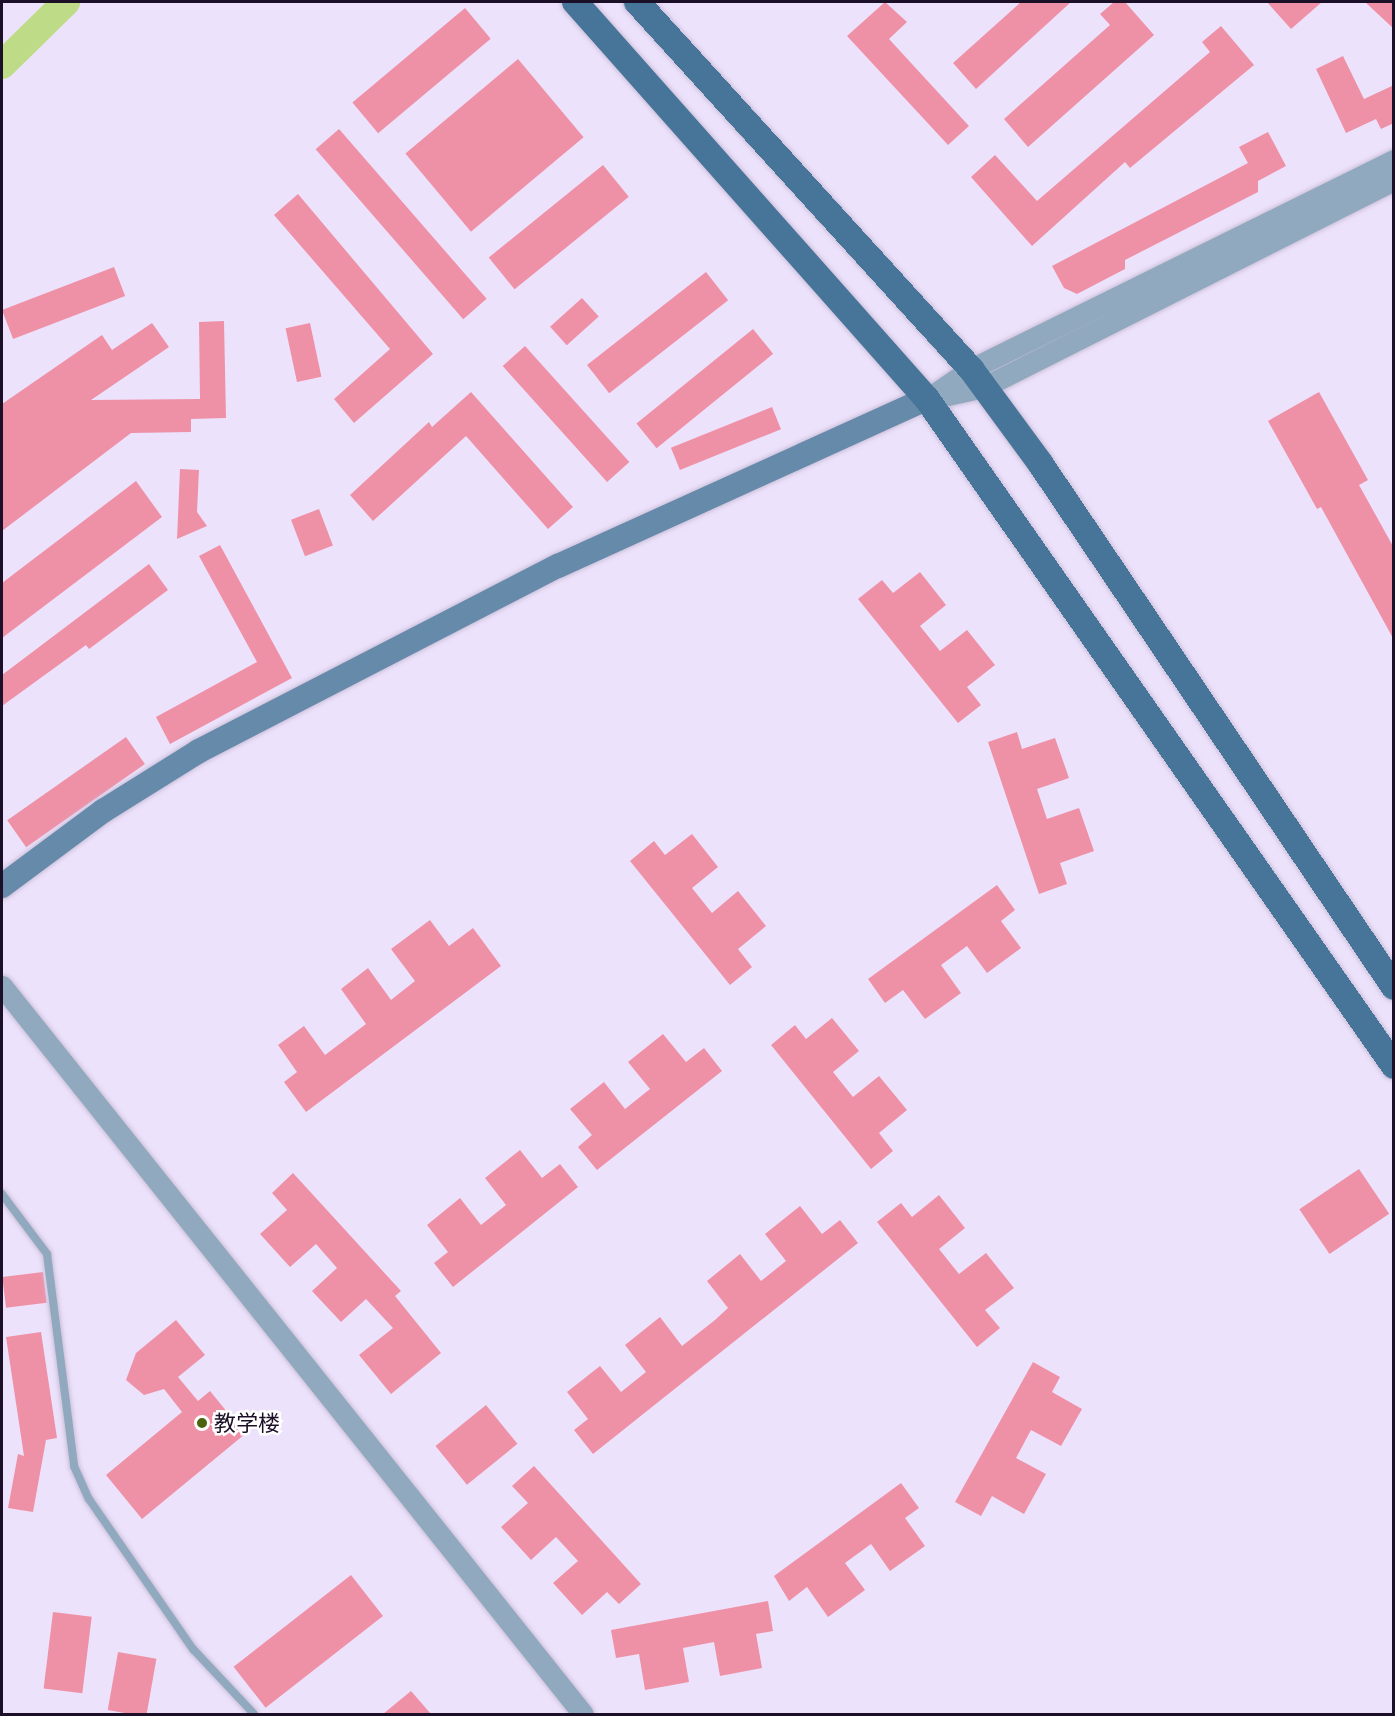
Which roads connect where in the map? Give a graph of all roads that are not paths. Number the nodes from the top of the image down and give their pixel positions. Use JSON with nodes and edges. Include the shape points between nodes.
{"nodes":[{"id":1,"x":575,"y":2,"type":"edge"},
{"id":2,"x":637,"y":2,"type":"edge"},
{"id":3,"x":1394,"y":160,"type":"edge"},
{"id":4,"x":1394,"y":180,"type":"edge"},
{"id":5,"x":978,"y":378,"type":"junction"},
{"id":6,"x":927,"y":399,"type":"junction"},
{"id":7,"x":2,"y":886,"type":"edge"},
{"id":8,"x":2,"y":986,"type":"edge"},
{"id":9,"x":1394,"y":987,"type":"edge"},
{"id":10,"x":1394,"y":1066,"type":"edge"},
{"id":11,"x":2,"y":1194,"type":"edge"},
{"id":12,"x":254,"y":1714,"type":"edge"},
{"id":13,"x":583,"y":1714,"type":"edge"}],
"edges":[{"from":1,"to":6,"type":"main road"},
{"from":2,"to":5,"type":"main road"},
{"from":3,"to":5,"type":"street"},
{"from":4,"to":5,"type":"street"},
{"from":5,"to":6,"type":"street"},
{"from":5,"to":9,"type":"main road"},
{"from":6,"to":7,"type":"main road","via":[[558,566],[199,751],[104,811]]},
{"from":6,"to":10,"type":"main road"},
{"from":8,"to":13,"type":"street"},
{"from":11,"to":12,"type":"lane","via":[[47,1254],[74,1466],[89,1499],[193,1649]]}]}
